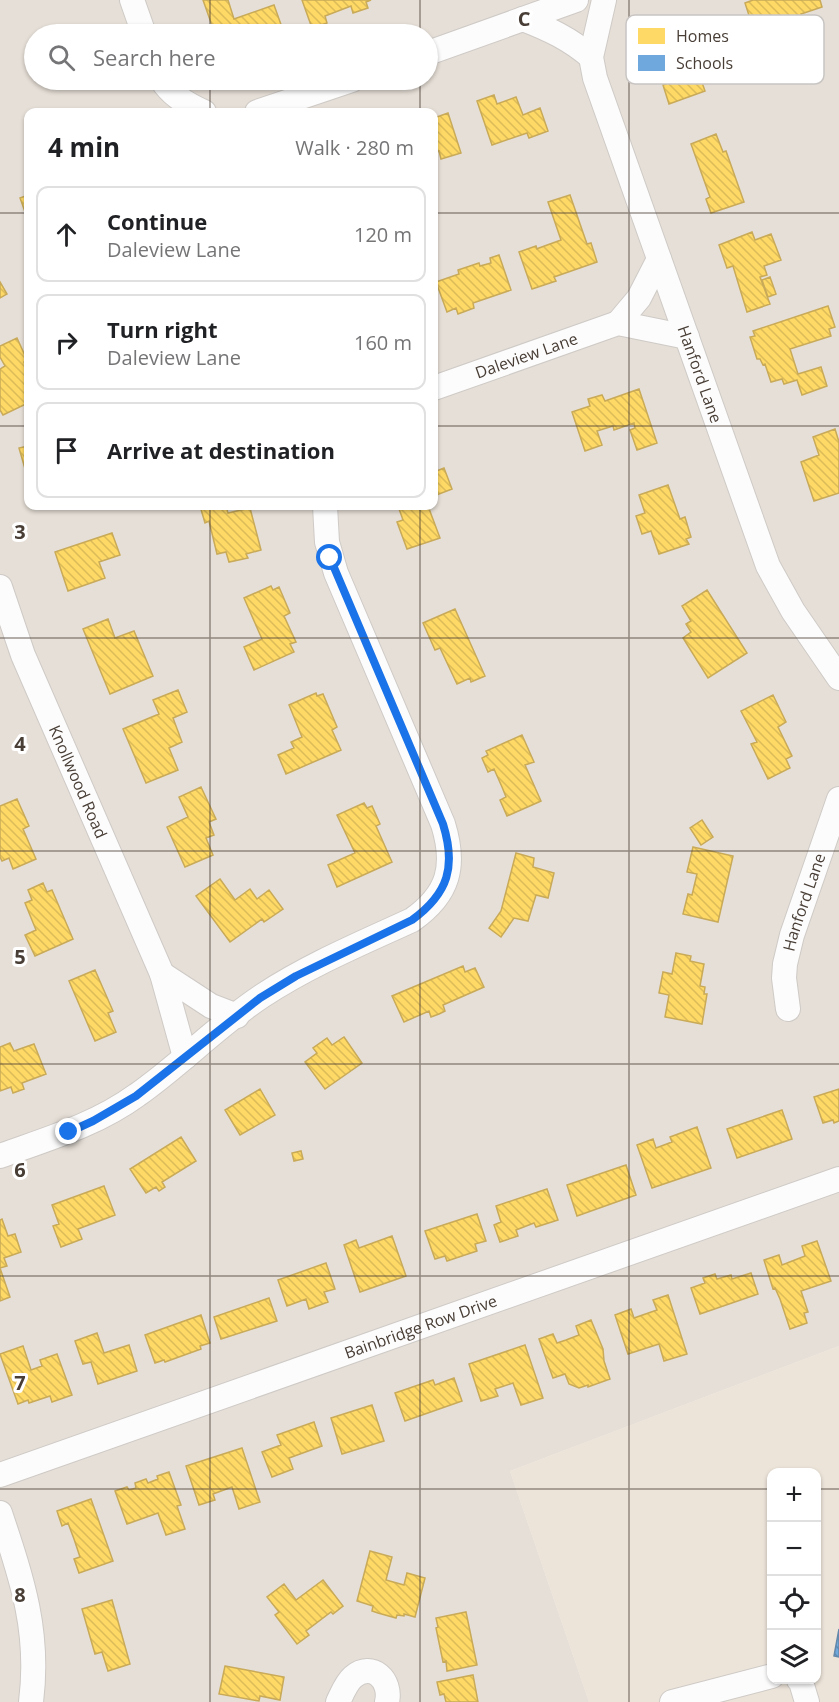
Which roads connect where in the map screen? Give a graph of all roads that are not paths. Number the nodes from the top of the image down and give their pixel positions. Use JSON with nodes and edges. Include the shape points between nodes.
{"nodes":[{"id":1,"x":132,"y":0,"type":"edge"},
{"id":2,"x":576,"y":0,"type":"edge"},
{"id":3,"x":604,"y":0,"type":"edge"},
{"id":4,"x":524,"y":19,"type":"junction"},
{"id":5,"x":140,"y":24,"type":"edge"},
{"id":6,"x":438,"y":49,"type":"edge"},
{"id":7,"x":591,"y":57,"type":"junction"},
{"id":8,"x":171,"y":90,"type":"edge"},
{"id":9,"x":322,"y":90,"type":"edge"},
{"id":10,"x":196,"y":108,"type":"edge"},
{"id":11,"x":268,"y":108,"type":"edge"},
{"id":12,"x":659,"y":259,"type":"junction"},
{"id":13,"x":618,"y":323,"type":"junction"},
{"id":14,"x":687,"y":337,"type":"junction"},
{"id":15,"x":438,"y":387,"type":"edge"},
{"id":16,"x":325,"y":510,"type":"edge"},
{"id":17,"x":0,"y":587,"type":"edge"},
{"id":18,"x":839,"y":678,"type":"edge"},
{"id":19,"x":839,"y":799,"type":"edge"},
{"id":20,"x":162,"y":974,"type":"junction"},
{"id":21,"x":788,"y":1009,"type":"dead end"},
{"id":22,"x":237,"y":1016,"type":"junction"},
{"id":23,"x":185,"y":1057,"type":"junction"},
{"id":24,"x":0,"y":1156,"type":"edge"},
{"id":25,"x":839,"y":1179,"type":"edge"},
{"id":26,"x":0,"y":1475,"type":"edge"},
{"id":27,"x":0,"y":1513,"type":"edge"},
{"id":28,"x":767,"y":1677,"type":"edge"},
{"id":29,"x":802,"y":1684,"type":"edge"},
{"id":30,"x":31,"y":1702,"type":"edge"},
{"id":31,"x":338,"y":1702,"type":"edge"},
{"id":32,"x":387,"y":1702,"type":"edge"},
{"id":33,"x":672,"y":1702,"type":"edge"},
{"id":34,"x":807,"y":1702,"type":"edge"}],
"edges":[{"from":1,"to":5,"type":"street"},
{"from":2,"to":4,"type":"street"},
{"from":3,"to":7,"type":"street","name":"Hanford Lane"},
{"from":4,"to":6,"type":"street"},
{"from":4,"to":7,"type":"street","via":[[575,43]]},
{"from":7,"to":12,"type":"street","name":"Hanford Lane"},
{"from":8,"to":10,"type":"street"},
{"from":9,"to":11,"type":"street"},
{"from":12,"to":13,"type":"street","via":[[639,298]]},
{"from":12,"to":14,"type":"street","name":"Hanford Lane"},
{"from":13,"to":14,"type":"street"},
{"from":13,"to":15,"type":"street","name":"Daleview Lane"},
{"from":14,"to":18,"type":"street","name":"Hanford Lane","via":[[768,566]]},
{"from":16,"to":22,"type":"street","via":[[330,558],[443,824],[449,846],[448,872],[440,894],[412,920],[296,976]]},
{"from":17,"to":20,"type":"street","name":"Knollwood Road","via":[[23,655]]},
{"from":19,"to":21,"type":"street","name":"Hanford Lane","via":[[790,945],[784,978]]},
{"from":20,"to":22,"type":"street","via":[[211,1006]]},
{"from":20,"to":23,"type":"street","name":"Knollwood Road"},
{"from":22,"to":23,"type":"street"},
{"from":23,"to":24,"type":"street","via":[[136,1096],[93,1121]]},
{"from":25,"to":26,"type":"street","name":"Bainbridge Row Drive"},
{"from":27,"to":30,"type":"street","via":[[31,1616]]},
{"from":28,"to":33,"type":"street"},
{"from":29,"to":34,"type":"street"},
{"from":31,"to":32,"type":"street","via":[[349,1680],[369,1671],[386,1683]]}]}
